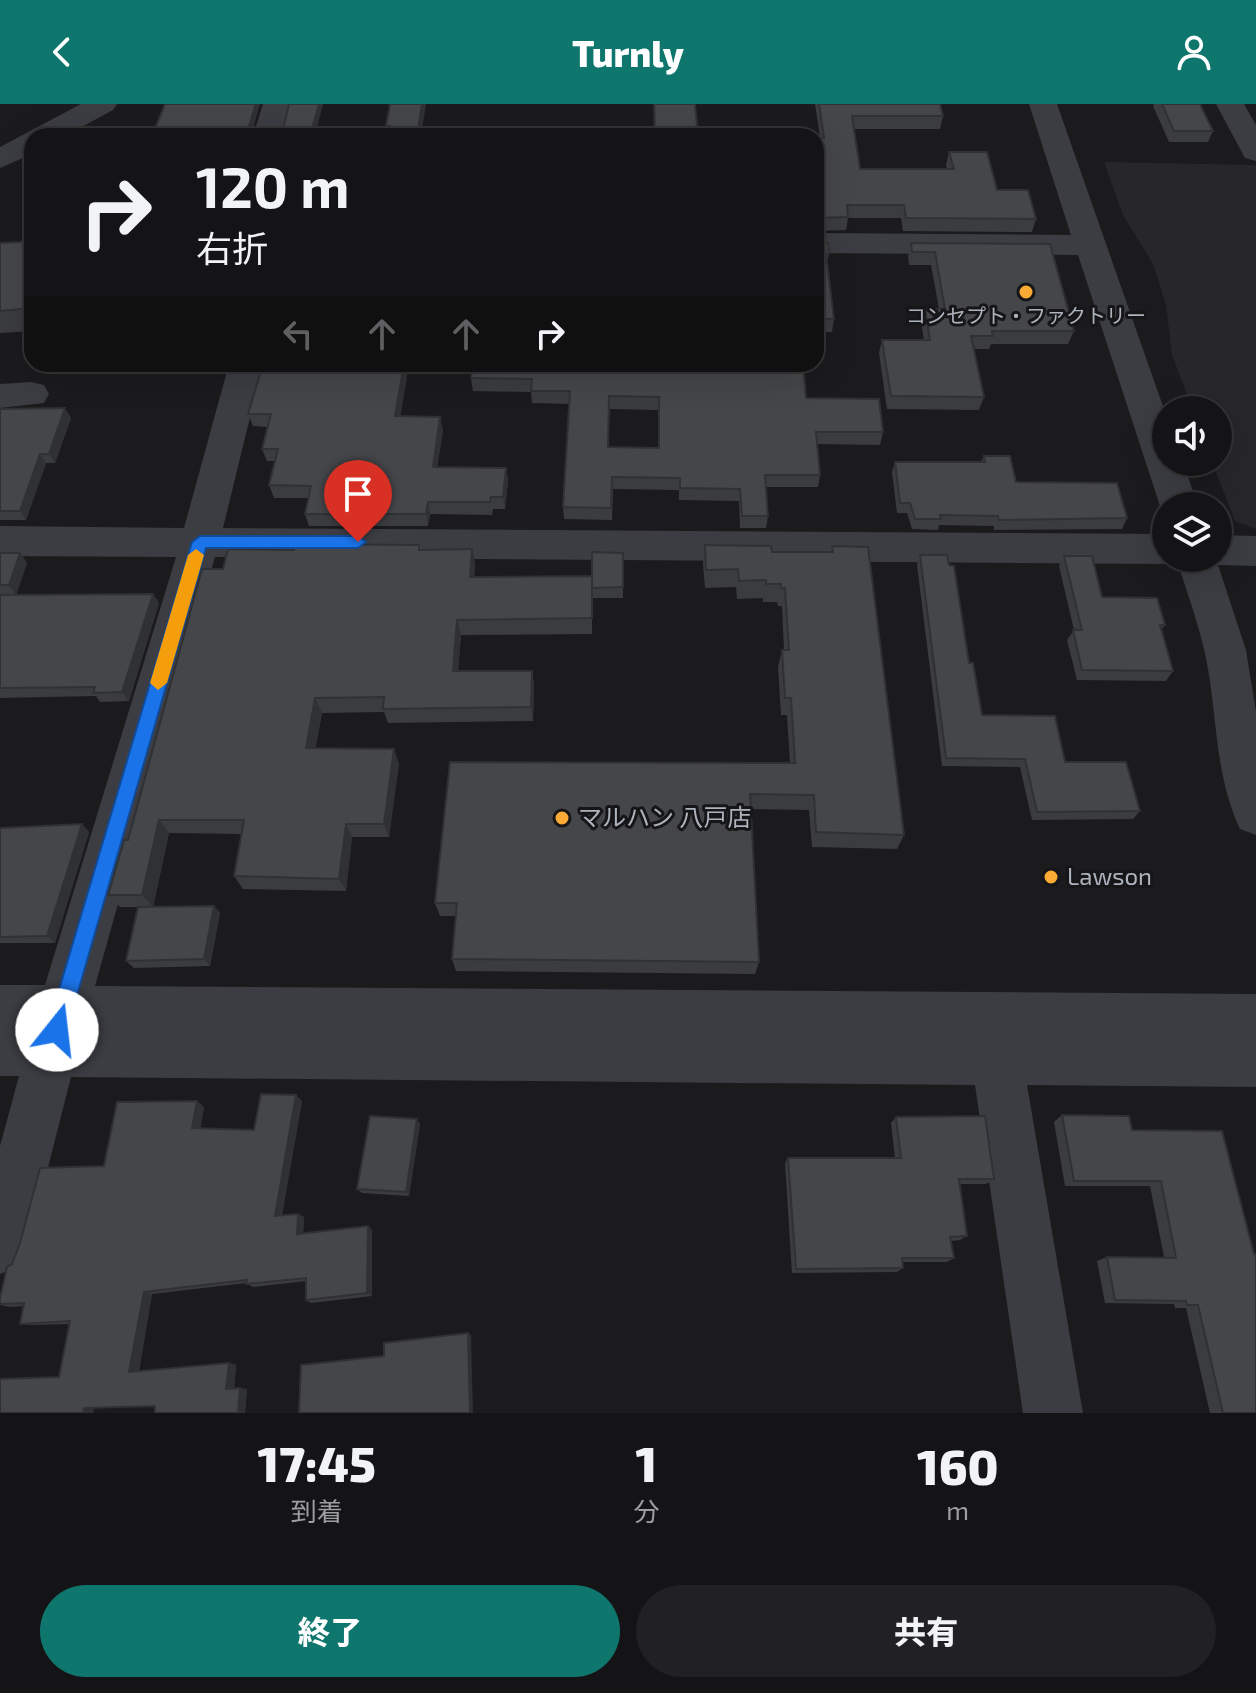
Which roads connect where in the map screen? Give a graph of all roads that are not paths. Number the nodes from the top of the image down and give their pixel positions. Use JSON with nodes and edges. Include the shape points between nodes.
{"nodes":[{"id":1,"x":103,"y":104,"type":"edge"},
{"id":2,"x":277,"y":104,"type":"edge"},
{"id":3,"x":1043,"y":104,"type":"edge"},
{"id":4,"x":1230,"y":104,"type":"edge"},
{"id":5,"x":58,"y":128,"type":"edge"},
{"id":6,"x":270,"y":128,"type":"edge"},
{"id":7,"x":24,"y":146,"type":"edge"},
{"id":8,"x":1256,"y":152,"type":"edge"},
{"id":9,"x":0,"y":159,"type":"edge"},
{"id":10,"x":824,"y":243,"type":"edge"},
{"id":11,"x":1092,"y":245,"type":"junction"},
{"id":12,"x":244,"y":372,"type":"edge"},
{"id":13,"x":1174,"y":492,"type":"edge"},
{"id":14,"x":0,"y":541,"type":"edge"},
{"id":15,"x":200,"y":542,"type":"junction"},
{"id":16,"x":1152,"y":549,"type":"edge"},
{"id":17,"x":1232,"y":550,"type":"edge"},
{"id":18,"x":1256,"y":551,"type":"edge"},
{"id":19,"x":1200,"y":572,"type":"edge"},
{"id":20,"x":1225,"y":650,"type":"junction"},
{"id":21,"x":1256,"y":710,"type":"edge"},
{"id":22,"x":1256,"y":815,"type":"edge"},
{"id":23,"x":0,"y":1009,"type":"edge"},
{"id":24,"x":1256,"y":1018,"type":"edge"},
{"id":25,"x":57,"y":1030,"type":"junction"},
{"id":26,"x":0,"y":1051,"type":"edge"},
{"id":27,"x":997,"y":1060,"type":"junction"},
{"id":28,"x":1256,"y":1062,"type":"edge"},
{"id":29,"x":0,"y":1246,"type":"edge"},
{"id":30,"x":1053,"y":1413,"type":"edge"}],
"edges":[{"from":1,"to":5,"type":"street"},
{"from":2,"to":6,"type":"street"},
{"from":3,"to":11,"type":"street"},
{"from":4,"to":8,"type":"street"},
{"from":7,"to":9,"type":"street"},
{"from":10,"to":11,"type":"street"},
{"from":11,"to":13,"type":"street"},
{"from":12,"to":15,"type":"street"},
{"from":14,"to":15,"type":"street"},
{"from":15,"to":16,"type":"street"},
{"from":15,"to":25,"type":"street"},
{"from":17,"to":18,"type":"street"},
{"from":19,"to":20,"type":"street"},
{"from":20,"to":21,"type":"street"},
{"from":20,"to":22,"type":"street","via":[[1244,774]]},
{"from":23,"to":25,"type":"street"},
{"from":24,"to":25,"type":"street"},
{"from":25,"to":26,"type":"street"},
{"from":25,"to":27,"type":"street"},
{"from":25,"to":29,"type":"street"},
{"from":27,"to":28,"type":"street"},
{"from":27,"to":30,"type":"street"}]}
